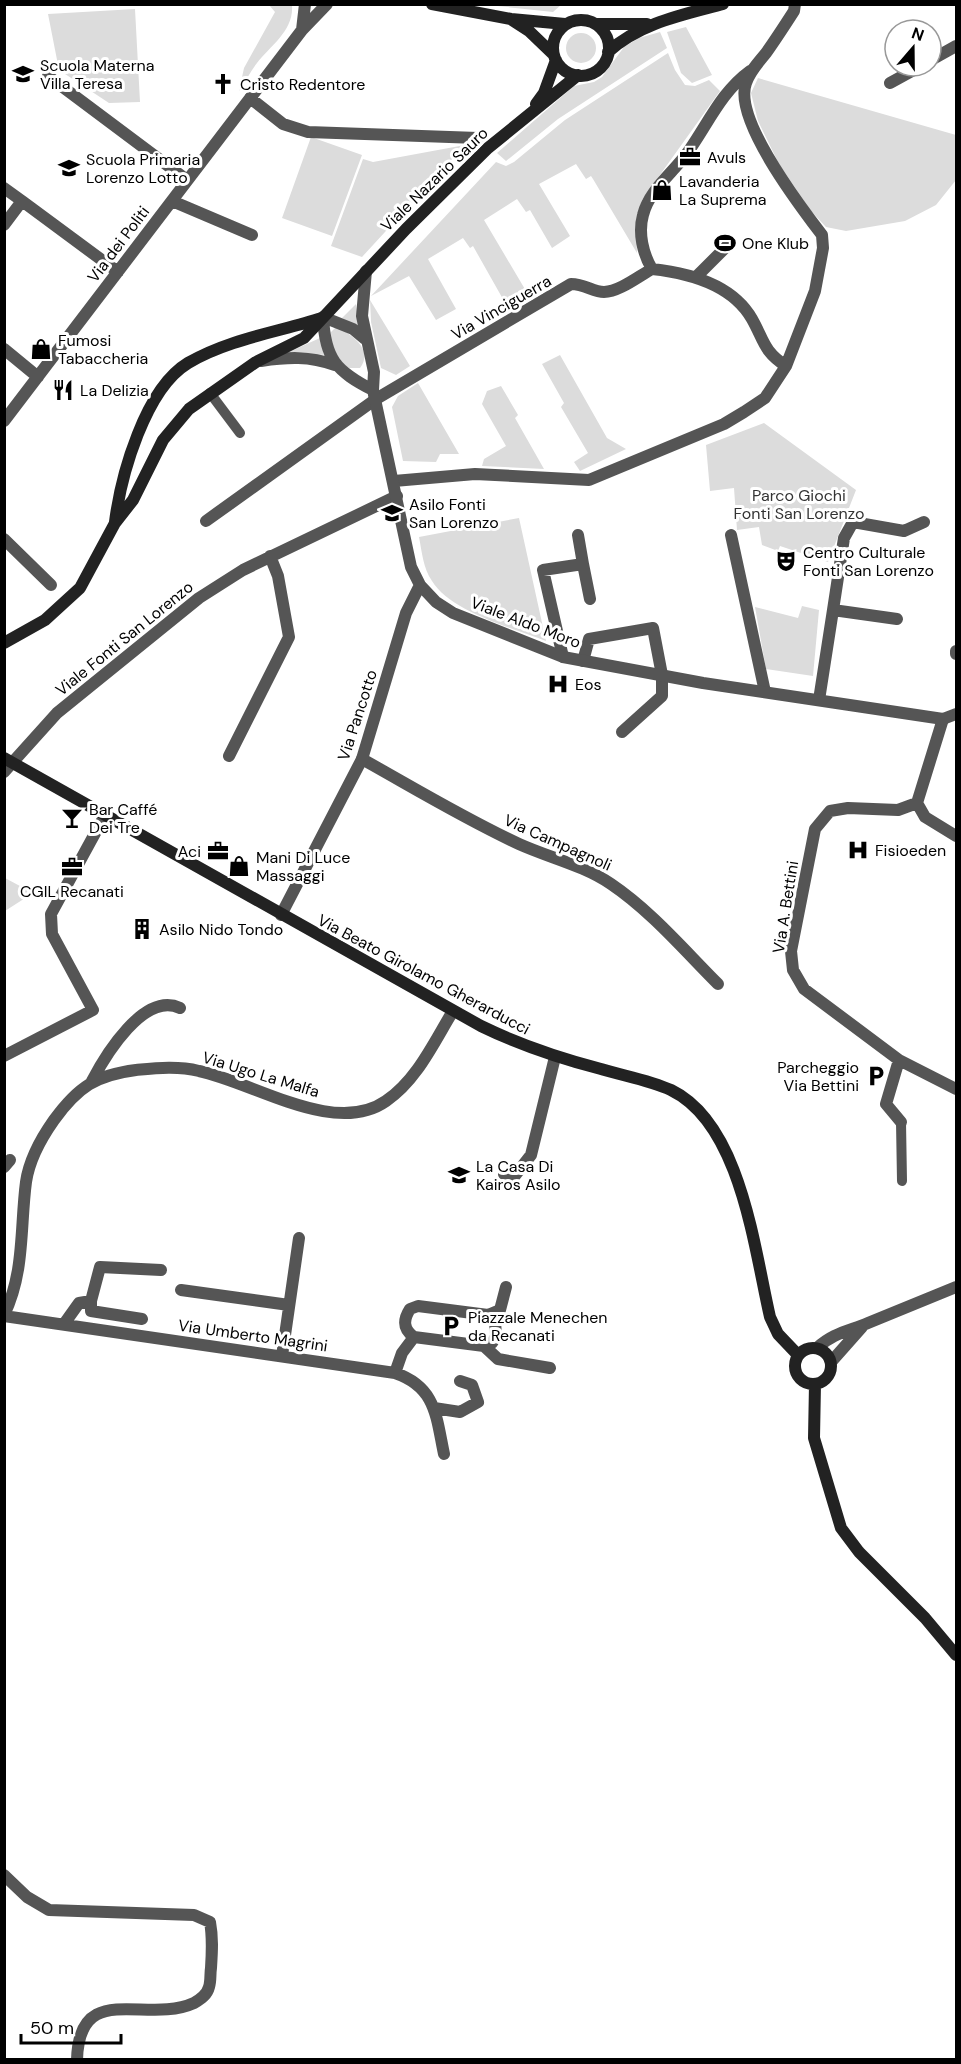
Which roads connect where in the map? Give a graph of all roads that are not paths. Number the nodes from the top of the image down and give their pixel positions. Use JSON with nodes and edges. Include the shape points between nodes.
{"nodes":[{"id":1,"x":305,"y":4,"type":"edge"},
{"id":2,"x":327,"y":4,"type":"edge"},
{"id":3,"x":432,"y":4,"type":"edge"},
{"id":4,"x":723,"y":4,"type":"edge"},
{"id":5,"x":795,"y":4,"type":"edge"},
{"id":6,"x":511,"y":19,"type":"junction"},
{"id":7,"x":657,"y":22,"type":"junction"},
{"id":8,"x":565,"y":24,"type":"junction"},
{"id":9,"x":597,"y":24,"type":"junction"},
{"id":10,"x":302,"y":30,"type":"junction"},
{"id":11,"x":957,"y":36,"type":"edge"},
{"id":12,"x":956,"y":47,"type":"edge"},
{"id":13,"x":608,"y":52,"type":"junction"},
{"id":14,"x":555,"y":57,"type":"junction"},
{"id":15,"x":751,"y":71,"type":"junction"},
{"id":16,"x":578,"y":75,"type":"junction"},
{"id":17,"x":48,"y":76,"type":"dead end"},
{"id":18,"x":899,"y":78,"type":"edge"},
{"id":19,"x":890,"y":83,"type":"dead end"},
{"id":20,"x":250,"y":98,"type":"junction"},
{"id":21,"x":530,"y":112,"type":"junction"},
{"id":22,"x":478,"y":138,"type":"dead end"},
{"id":23,"x":187,"y":180,"type":"junction"},
{"id":24,"x":4,"y":188,"type":"edge"},
{"id":25,"x":22,"y":201,"type":"junction"},
{"id":26,"x":172,"y":201,"type":"junction"},
{"id":27,"x":4,"y":225,"type":"edge"},
{"id":28,"x":252,"y":235,"type":"dead end"},
{"id":29,"x":727,"y":246,"type":"dead end"},
{"id":30,"x":652,"y":269,"type":"junction"},
{"id":31,"x":366,"y":271,"type":"junction"},
{"id":32,"x":118,"y":272,"type":"junction"},
{"id":33,"x":696,"y":277,"type":"junction"},
{"id":34,"x":323,"y":317,"type":"junction"},
{"id":35,"x":365,"y":339,"type":"junction"},
{"id":36,"x":4,"y":349,"type":"edge"},
{"id":37,"x":256,"y":362,"type":"junction"},
{"id":38,"x":335,"y":365,"type":"junction"},
{"id":39,"x":786,"y":366,"type":"junction"},
{"id":40,"x":38,"y":377,"type":"junction"},
{"id":41,"x":210,"y":393,"type":"junction"},
{"id":42,"x":375,"y":394,"type":"junction"},
{"id":43,"x":4,"y":421,"type":"edge"},
{"id":44,"x":240,"y":433,"type":"dead end"},
{"id":45,"x":394,"y":481,"type":"junction"},
{"id":46,"x":397,"y":496,"type":"junction"},
{"id":47,"x":206,"y":521,"type":"dead end"},
{"id":48,"x":924,"y":522,"type":"dead end"},
{"id":49,"x":115,"y":523,"type":"junction"},
{"id":50,"x":578,"y":535,"type":"dead end"},
{"id":51,"x":731,"y":535,"type":"dead end"},
{"id":52,"x":4,"y":539,"type":"edge"},
{"id":53,"x":270,"y":556,"type":"junction"},
{"id":54,"x":584,"y":564,"type":"junction"},
{"id":55,"x":51,"y":585,"type":"dead end"},
{"id":56,"x":420,"y":585,"type":"junction"},
{"id":57,"x":590,"y":599,"type":"dead end"},
{"id":58,"x":833,"y":610,"type":"junction"},
{"id":59,"x":897,"y":619,"type":"dead end"},
{"id":60,"x":4,"y":643,"type":"edge"},
{"id":61,"x":562,"y":657,"type":"junction"},
{"id":62,"x":583,"y":661,"type":"junction"},
{"id":63,"x":662,"y":675,"type":"junction"},
{"id":64,"x":765,"y":692,"type":"junction"},
{"id":65,"x":819,"y":700,"type":"junction"},
{"id":66,"x":957,"y":714,"type":"edge"},
{"id":67,"x":943,"y":719,"type":"junction"},
{"id":68,"x":622,"y":732,"type":"dead end"},
{"id":69,"x":229,"y":756,"type":"dead end"},
{"id":70,"x":362,"y":759,"type":"junction"},
{"id":71,"x":7,"y":764,"type":"edge"},
{"id":72,"x":917,"y":804,"type":"junction"},
{"id":73,"x":105,"y":815,"type":"junction"},
{"id":74,"x":957,"y":836,"type":"edge"},
{"id":75,"x":281,"y":915,"type":"junction"},
{"id":76,"x":718,"y":984,"type":"dead end"},
{"id":77,"x":180,"y":1008,"type":"dead end"},
{"id":78,"x":453,"y":1011,"type":"junction"},
{"id":79,"x":4,"y":1056,"type":"edge"},
{"id":80,"x":555,"y":1057,"type":"junction"},
{"id":81,"x":899,"y":1060,"type":"junction"},
{"id":82,"x":92,"y":1081,"type":"junction"},
{"id":83,"x":957,"y":1089,"type":"edge"},
{"id":84,"x":901,"y":1122,"type":"joint"},
{"id":85,"x":504,"y":1174,"type":"dead end"},
{"id":86,"x":902,"y":1181,"type":"dead end"},
{"id":87,"x":299,"y":1238,"type":"dead end"},
{"id":88,"x":161,"y":1270,"type":"dead end"},
{"id":89,"x":506,"y":1287,"type":"dead end"},
{"id":90,"x":957,"y":1287,"type":"edge"},
{"id":91,"x":181,"y":1290,"type":"dead end"},
{"id":92,"x":91,"y":1301,"type":"junction"},
{"id":93,"x":289,"y":1305,"type":"junction"},
{"id":94,"x":4,"y":1315,"type":"edge"},
{"id":95,"x":488,"y":1316,"type":"junction"},
{"id":96,"x":142,"y":1319,"type":"dead end"},
{"id":97,"x":64,"y":1324,"type":"junction"},
{"id":98,"x":863,"y":1326,"type":"junction"},
{"id":99,"x":414,"y":1336,"type":"junction"},
{"id":100,"x":484,"y":1346,"type":"junction"},
{"id":101,"x":817,"y":1348,"type":"junction"},
{"id":102,"x":798,"y":1355,"type":"junction"},
{"id":103,"x":282,"y":1356,"type":"junction"},
{"id":104,"x":831,"y":1362,"type":"junction"},
{"id":105,"x":550,"y":1368,"type":"dead end"},
{"id":106,"x":395,"y":1373,"type":"junction"},
{"id":107,"x":460,"y":1381,"type":"dead end"},
{"id":108,"x":815,"y":1384,"type":"junction"},
{"id":109,"x":434,"y":1408,"type":"junction"},
{"id":110,"x":444,"y":1454,"type":"dead end"},
{"id":111,"x":957,"y":1655,"type":"edge"},
{"id":112,"x":4,"y":1875,"type":"edge"},
{"id":113,"x":77,"y":2060,"type":"edge"}],
"edges":[{"from":1,"to":10,"type":"street"},
{"from":2,"to":10,"type":"street","name":"Via dei Politi"},
{"from":3,"to":6,"type":"main road"},
{"from":4,"to":7,"type":"main road","name":"Viale Nazario Sauro"},
{"from":5,"to":15,"type":"street","via":[[794,11]]},
{"from":6,"to":8,"type":"main road"},
{"from":6,"to":14,"type":"main road","via":[[530,31]]},
{"from":7,"to":9,"type":"main road"},
{"from":7,"to":13,"type":"main road","name":"Viale Nazario Sauro"},
{"from":8,"to":9,"type":"main road","via":[[580,20]]},
{"from":8,"to":14,"type":"main road","via":[[554,41]]},
{"from":9,"to":13,"type":"main road","via":[[608,40]]},
{"from":10,"to":20,"type":"street","name":"Via dei Politi"},
{"from":11,"to":12,"type":"street"},
{"from":13,"to":16,"type":"main road","name":"Viale Nazario Sauro","via":[[600,68]]},
{"from":14,"to":16,"type":"main road","via":[[565,70]]},
{"from":14,"to":21,"type":"main road","via":[[544,93]]},
{"from":15,"to":30,"type":"street","via":[[736,81],[689,151],[648,200],[642,235],[645,256]]},
{"from":15,"to":39,"type":"street","via":[[743,99],[754,130],[823,242],[815,291]]},
{"from":16,"to":21,"type":"main road","name":"Viale Nazario Sauro"},
{"from":17,"to":23,"type":"street"},
{"from":18,"to":19,"type":"street"},
{"from":20,"to":22,"type":"street","via":[[283,124],[308,132]]},
{"from":20,"to":23,"type":"street","name":"Via dei Politi"},
{"from":21,"to":31,"type":"main road","name":"Viale Nazario Sauro","via":[[488,148]]},
{"from":23,"to":26,"type":"street","name":"Via dei Politi"},
{"from":24,"to":25,"type":"street"},
{"from":25,"to":27,"type":"street"},
{"from":25,"to":32,"type":"street"},
{"from":26,"to":28,"type":"street"},
{"from":26,"to":32,"type":"street","name":"Via dei Politi"},
{"from":29,"to":33,"type":"street"},
{"from":30,"to":33,"type":"street"},
{"from":30,"to":42,"type":"street","name":"Via Vinciguerra","via":[[612,291],[571,284]]},
{"from":31,"to":34,"type":"main road","name":"Viale Nazario Sauro"},
{"from":31,"to":35,"type":"street","name":"Viale Aldo Moro","via":[[362,316]]},
{"from":32,"to":40,"type":"street","name":"Via dei Politi"},
{"from":33,"to":39,"type":"street","via":[[730,294],[751,317],[771,357]]},
{"from":34,"to":35,"type":"street","via":[[353,329]]},
{"from":34,"to":37,"type":"main road","name":"Viale Nazario Sauro","via":[[304,338]]},
{"from":34,"to":38,"type":"street","via":[[324,342]]},
{"from":34,"to":49,"type":"main road","name":"Viale Nazario Sauro","via":[[223,346],[186,364],[168,381],[148,411],[131,456],[118,497]]},
{"from":35,"to":42,"type":"street","name":"Viale Aldo Moro"},
{"from":36,"to":40,"type":"street"},
{"from":37,"to":38,"type":"street","via":[[289,357],[314,358]]},
{"from":37,"to":41,"type":"main road","name":"Viale Nazario Sauro"},
{"from":38,"to":42,"type":"street"},
{"from":39,"to":45,"type":"street","via":[[765,398],[724,424],[589,480],[475,474]]},
{"from":40,"to":43,"type":"street","name":"Via dei Politi"},
{"from":41,"to":44,"type":"street"},
{"from":41,"to":49,"type":"main road","name":"Viale Nazario Sauro","via":[[163,440],[133,500]]},
{"from":42,"to":45,"type":"street","name":"Viale Aldo Moro"},
{"from":42,"to":47,"type":"street","name":"Via Vinciguerra"},
{"from":45,"to":46,"type":"street","name":"Viale Aldo Moro"},
{"from":46,"to":53,"type":"street","name":"Viale Fonti San Lorenzo"},
{"from":46,"to":56,"type":"street","name":"Viale Aldo Moro","via":[[411,567]]},
{"from":48,"to":58,"type":"street","via":[[904,531],[853,522],[844,538]]},
{"from":49,"to":60,"type":"main road","name":"Viale Nazario Sauro","via":[[80,588],[45,620]]},
{"from":50,"to":54,"type":"street"},
{"from":51,"to":64,"type":"street"},
{"from":52,"to":55,"type":"street"},
{"from":53,"to":69,"type":"street","via":[[278,576],[289,638]]},
{"from":53,"to":71,"type":"street","name":"Viale Fonti San Lorenzo","via":[[199,598],[100,676]]},
{"from":54,"to":57,"type":"street"},
{"from":54,"to":61,"type":"street","via":[[543,570]]},
{"from":56,"to":61,"type":"street","name":"Viale Aldo Moro","via":[[436,603],[453,613]]},
{"from":56,"to":70,"type":"street","name":"Via Pancotto","via":[[406,613]]},
{"from":58,"to":59,"type":"street"},
{"from":58,"to":65,"type":"street"},
{"from":61,"to":62,"type":"street","name":"Viale Aldo Moro"},
{"from":62,"to":63,"type":"street","name":"Viale Aldo Moro"},
{"from":62,"to":63,"type":"street","via":[[589,639],[652,628]]},
{"from":63,"to":64,"type":"street","name":"Viale Aldo Moro"},
{"from":63,"to":68,"type":"street","via":[[662,696]]},
{"from":64,"to":65,"type":"street","name":"Viale Aldo Moro"},
{"from":65,"to":67,"type":"street","name":"Viale Aldo Moro"},
{"from":66,"to":67,"type":"street","name":"Viale Aldo Moro"},
{"from":67,"to":72,"type":"street"},
{"from":70,"to":75,"type":"street","name":"Via Pancotto"},
{"from":70,"to":76,"type":"street","name":"Via Campagnoli","via":[[474,822],[610,883],[634,901]]},
{"from":71,"to":73,"type":"main road","name":"Via Beato Girolamo Gherarducci"},
{"from":72,"to":74,"type":"street","via":[[925,817]]},
{"from":72,"to":81,"type":"street","name":"Via A. Bettini","via":[[898,810],[830,811],[815,829],[791,951],[793,970],[804,989]]},
{"from":73,"to":75,"type":"main road","name":"Via Beato Girolamo Gherarducci"},
{"from":73,"to":79,"type":"street","via":[[49,923],[93,1010]]},
{"from":75,"to":78,"type":"main road","name":"Via Beato Girolamo Gherarducci"},
{"from":77,"to":82,"type":"street","via":[[173,1005],[153,1009],[120,1036]]},
{"from":78,"to":80,"type":"main road","name":"Via Beato Girolamo Gherarducci","via":[[516,1043]]},
{"from":78,"to":82,"type":"street","name":"Via Ugo La Malfa","via":[[409,1082],[369,1110],[342,1114],[313,1109],[200,1071],[165,1066],[117,1072]]},
{"from":80,"to":85,"type":"street","via":[[531,1155],[513,1178]]},
{"from":80,"to":102,"type":"main road","name":"Via Beato Girolamo Gherarducci","via":[[669,1089],[684,1097],[704,1117],[722,1141],[739,1185],[770,1317],[778,1334]]},
{"from":81,"to":83,"type":"street","name":"Via A. Bettini"},
{"from":81,"to":84,"type":"street","via":[[886,1104]]},
{"from":82,"to":94,"type":"street","name":"Via Ugo La Malfa","via":[[76,1093],[53,1122],[34,1155],[26,1180],[23,1242],[14,1295]]},
{"from":84,"to":86,"type":"street"},
{"from":87,"to":93,"type":"street"},
{"from":88,"to":92,"type":"street","via":[[100,1267]]},
{"from":89,"to":95,"type":"street","via":[[500,1310]]},
{"from":90,"to":98,"type":"street"},
{"from":91,"to":93,"type":"street"},
{"from":92,"to":96,"type":"street","via":[[91,1311]]},
{"from":92,"to":97,"type":"street","via":[[79,1304]]},
{"from":93,"to":103,"type":"street"},
{"from":94,"to":97,"type":"street","name":"Via Umberto Magrini"},
{"from":95,"to":99,"type":"street","via":[[418,1306],[405,1316],[407,1332]]},
{"from":95,"to":100,"type":"street","via":[[495,1321],[496,1336]]},
{"from":97,"to":103,"type":"street","name":"Via Umberto Magrini"},
{"from":98,"to":101,"type":"street","via":[[829,1337]]},
{"from":98,"to":104,"type":"street"},
{"from":99,"to":100,"type":"street"},
{"from":99,"to":106,"type":"street"},
{"from":100,"to":105,"type":"street","via":[[498,1359]]},
{"from":101,"to":102,"type":"main road"},
{"from":101,"to":104,"type":"main road"},
{"from":102,"to":108,"type":"main road","via":[[796,1372],[803,1381]]},
{"from":103,"to":106,"type":"street","name":"Via Umberto Magrini"},
{"from":104,"to":108,"type":"main road","via":[[830,1374]]},
{"from":106,"to":109,"type":"street","name":"Via Umberto Magrini","via":[[426,1390]]},
{"from":107,"to":109,"type":"street","via":[[472,1385],[478,1402],[460,1412]]},
{"from":108,"to":111,"type":"main road","via":[[814,1438],[841,1528]]},
{"from":109,"to":110,"type":"street","name":"Via Umberto Magrini"},
{"from":112,"to":113,"type":"street","via":[[27,1897],[49,1910],[194,1914],[210,1922],[213,1937],[209,1987],[202,1999],[179,2010],[102,2010],[85,2023],[78,2039]]}]}
